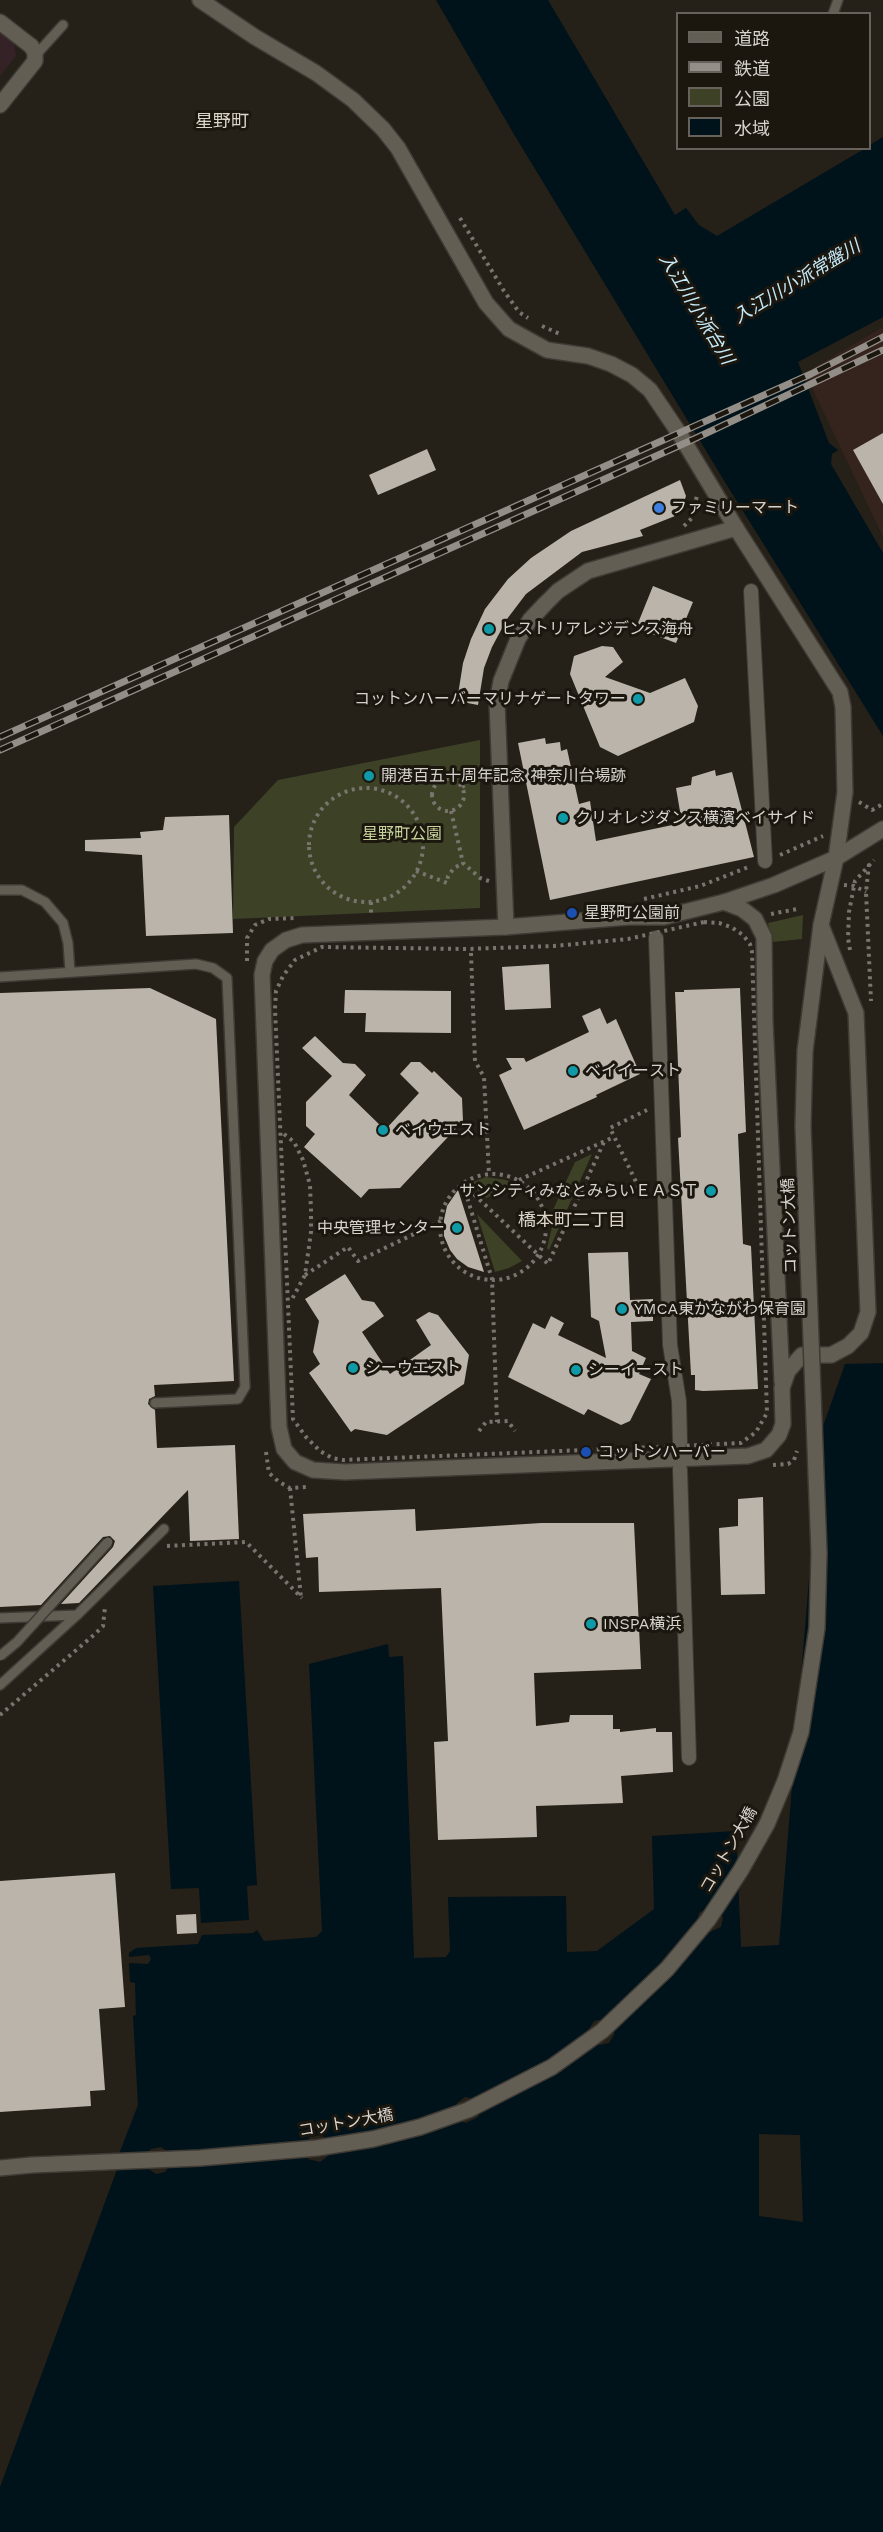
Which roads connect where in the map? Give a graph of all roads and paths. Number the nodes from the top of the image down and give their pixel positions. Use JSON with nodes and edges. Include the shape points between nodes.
{"nodes":[{"id":1,"x":200,"y":0,"type":"edge"},
{"id":2,"x":0,"y":22,"type":"edge"},
{"id":3,"x":63,"y":25,"type":"dead end"},
{"id":4,"x":33,"y":51,"type":"junction"},
{"id":5,"x":0,"y":105,"type":"edge"},
{"id":6,"x":697,"y":492,"type":"dead end"},
{"id":7,"x":682,"y":528,"type":"dead end"},
{"id":8,"x":736,"y":528,"type":"junction"},
{"id":9,"x":751,"y":591,"type":"dead end"},
{"id":10,"x":487,"y":782,"type":"dead end"},
{"id":11,"x":462,"y":787,"type":"junction"},
{"id":12,"x":451,"y":811,"type":"junction"},
{"id":13,"x":883,"y":830,"type":"edge"},
{"id":14,"x":824,"y":836,"type":"dead end"},
{"id":15,"x":836,"y":858,"type":"junction"},
{"id":16,"x":874,"y":860,"type":"dead end"},
{"id":17,"x":765,"y":861,"type":"junction"},
{"id":18,"x":464,"y":863,"type":"junction"},
{"id":19,"x":869,"y":864,"type":"junction"},
{"id":20,"x":490,"y":870,"type":"dead end"},
{"id":21,"x":416,"y":871,"type":"junction"},
{"id":22,"x":496,"y":885,"type":"junction"},
{"id":23,"x":843,"y":885,"type":"dead end"},
{"id":24,"x":854,"y":886,"type":"junction"},
{"id":25,"x":0,"y":891,"type":"edge"},
{"id":26,"x":637,"y":900,"type":"dead end"},
{"id":27,"x":371,"y":902,"type":"junction"},
{"id":28,"x":724,"y":902,"type":"junction"},
{"id":29,"x":797,"y":909,"type":"dead end"},
{"id":30,"x":764,"y":915,"type":"dead end"},
{"id":31,"x":371,"y":916,"type":"dead end"},
{"id":32,"x":821,"y":925,"type":"junction"},
{"id":33,"x":506,"y":927,"type":"junction"},
{"id":34,"x":656,"y":938,"type":"dead end"},
{"id":35,"x":471,"y":953,"type":"dead end"},
{"id":36,"x":852,"y":956,"type":"dead end"},
{"id":37,"x":70,"y":972,"type":"junction"},
{"id":38,"x":0,"y":977,"type":"edge"},
{"id":39,"x":662,"y":1102,"type":"junction"},
{"id":40,"x":281,"y":1132,"type":"junction"},
{"id":41,"x":614,"y":1137,"type":"junction"},
{"id":42,"x":604,"y":1142,"type":"junction"},
{"id":43,"x":489,"y":1174,"type":"junction"},
{"id":44,"x":518,"y":1180,"type":"junction"},
{"id":45,"x":463,"y":1184,"type":"junction"},
{"id":46,"x":639,"y":1188,"type":"dead end"},
{"id":47,"x":441,"y":1221,"type":"junction"},
{"id":48,"x":538,"y":1255,"type":"junction"},
{"id":49,"x":305,"y":1275,"type":"junction"},
{"id":50,"x":492,"y":1279,"type":"junction"},
{"id":51,"x":289,"y":1304,"type":"junction"},
{"id":52,"x":779,"y":1328,"type":"junction"},
{"id":53,"x":802,"y":1355,"type":"junction"},
{"id":54,"x":782,"y":1388,"type":"junction"},
{"id":55,"x":155,"y":1403,"type":"dead end"},
{"id":56,"x":497,"y":1422,"type":"junction"},
{"id":57,"x":479,"y":1431,"type":"dead end"},
{"id":58,"x":515,"y":1431,"type":"dead end"},
{"id":59,"x":680,"y":1442,"type":"dead end"},
{"id":60,"x":267,"y":1461,"type":"dead end"},
{"id":61,"x":680,"y":1469,"type":"dead end"},
{"id":62,"x":164,"y":1528,"type":"dead end"},
{"id":63,"x":108,"y":1542,"type":"dead end"},
{"id":64,"x":165,"y":1546,"type":"dead end"},
{"id":65,"x":106,"y":1606,"type":"dead end"},
{"id":66,"x":77,"y":1615,"type":"junction"},
{"id":67,"x":0,"y":1618,"type":"edge"},
{"id":68,"x":0,"y":1656,"type":"edge"},
{"id":69,"x":0,"y":1685,"type":"edge"},
{"id":70,"x":0,"y":1715,"type":"edge"},
{"id":71,"x":689,"y":1758,"type":"dead end"},
{"id":72,"x":0,"y":2168,"type":"edge"}],
"edges":[{"from":1,"to":8,"type":"street","name":"コットン大橋","via":[[316,73],[353,100],[383,129],[398,148],[486,303],[509,329],[547,350],[611,364],[650,390]]},
{"from":2,"to":4,"type":"street"},
{"from":3,"to":4,"type":"lane"},
{"from":4,"to":5,"type":"street","via":[[35,61]]},
{"from":6,"to":7,"type":"path","via":[[692,518]]},
{"from":8,"to":15,"type":"street","name":"コットン大橋","via":[[840,692],[845,792]]},
{"from":8,"to":22,"type":"street","via":[[588,571],[558,591],[530,620],[501,681],[497,703]]},
{"from":9,"to":17,"type":"street"},
{"from":10,"to":11,"type":"path","via":[[487,771]]},
{"from":11,"to":12,"type":"path","via":[[462,802]]},
{"from":11,"to":12,"type":"path","via":[[450,779],[440,781],[434,788],[432,797],[437,806]]},
{"from":12,"to":18,"type":"path"},
{"from":13,"to":15,"type":"street"},
{"from":14,"to":17,"type":"path"},
{"from":15,"to":28,"type":"street"},
{"from":15,"to":32,"type":"street","name":"コットン大橋"},
{"from":16,"to":19,"type":"path"},
{"from":17,"to":26,"type":"path","via":[[723,878]]},
{"from":18,"to":21,"type":"path","via":[[454,868],[447,883]]},
{"from":18,"to":22,"type":"path","via":[[480,878]]},
{"from":19,"to":24,"type":"path"},
{"from":19,"to":24,"type":"path","via":[[866,892]]},
{"from":20,"to":22,"type":"path"},
{"from":21,"to":27,"type":"path","via":[[397,892]]},
{"from":21,"to":27,"type":"path","via":[[422,854],[422,835],[416,818],[404,803],[371,788],[335,796],[312,825],[311,863],[320,880],[334,892],[352,900]]},
{"from":22,"to":33,"type":"street"},
{"from":23,"to":24,"type":"path"},
{"from":24,"to":36,"type":"path","via":[[848,938]]},
{"from":25,"to":37,"type":"lane","via":[[22,890],[45,902],[63,923]]},
{"from":27,"to":31,"type":"path"},
{"from":28,"to":33,"type":"street","via":[[664,917]]},
{"from":28,"to":52,"type":"street","via":[[755,919],[764,937]]},
{"from":29,"to":30,"type":"path"},
{"from":32,"to":53,"type":"street","via":[[856,1013],[868,1312],[861,1333],[848,1346],[831,1355]]},
{"from":32,"to":72,"type":"street","name":"コットン大橋","bridge":true,"via":[[805,1051],[803,1126],[819,1553],[817,1628],[803,1720],[785,1781],[767,1824],[708,1920],[668,1969],[602,2031],[552,2067],[468,2110],[420,2127],[317,2148]]},
{"from":33,"to":54,"type":"street","via":[[302,935],[281,942],[265,961],[261,988],[279,1427],[287,1453],[295,1462],[313,1470],[345,1472],[748,1456],[766,1449],[779,1435],[783,1424]]},
{"from":34,"to":39,"type":"street"},
{"from":35,"to":43,"type":"path","via":[[475,1060],[484,1077]]},
{"from":37,"to":38,"type":"lane"},
{"from":37,"to":55,"type":"lane","via":[[196,964],[213,968],[227,978],[245,1387],[238,1399]]},
{"from":39,"to":41,"type":"path","via":[[610,1128]]},
{"from":39,"to":59,"type":"street","via":[[670,1345],[679,1401]]},
{"from":40,"to":49,"type":"path","via":[[294,1142],[310,1185],[311,1232]]},
{"from":40,"to":51,"type":"path"},
{"from":40,"to":51,"type":"path","via":[[276,991],[295,960],[311,951],[322,947],[467,949],[597,943],[704,922],[731,927],[750,944],[767,1413],[748,1439],[710,1445],[332,1458],[306,1437],[293,1419]]},
{"from":41,"to":42,"type":"path"},
{"from":41,"to":46,"type":"path"},
{"from":42,"to":44,"type":"path"},
{"from":42,"to":48,"type":"path","via":[[548,1263]]},
{"from":43,"to":44,"type":"path"},
{"from":43,"to":45,"type":"path"},
{"from":44,"to":48,"type":"path","via":[[532,1190],[544,1210],[546,1233]]},
{"from":45,"to":47,"type":"path","via":[[449,1197]]},
{"from":45,"to":48,"type":"path"},
{"from":45,"to":50,"type":"path"},
{"from":47,"to":49,"type":"path","via":[[358,1261],[348,1247]]},
{"from":47,"to":50,"type":"path","via":[[443,1243],[456,1263],[476,1276]]},
{"from":48,"to":50,"type":"path","via":[[522,1271]]},
{"from":49,"to":51,"type":"path"},
{"from":50,"to":56,"type":"path"},
{"from":52,"to":53,"type":"street"},
{"from":52,"to":54,"type":"street"},
{"from":53,"to":54,"type":"street","via":[[788,1371]]},
{"from":56,"to":57,"type":"path","via":[[486,1422]]},
{"from":56,"to":58,"type":"path","via":[[508,1421]]},
{"from":60,"to":64,"type":"path","via":[[269,1473],[290,1488],[302,1598],[246,1542]]},
{"from":61,"to":71,"type":"street"},
{"from":62,"to":66,"type":"lane"},
{"from":63,"to":68,"type":"lane","bridge":true},
{"from":65,"to":70,"type":"path","via":[[103,1626]]},
{"from":66,"to":67,"type":"lane"},
{"from":66,"to":69,"type":"lane"}]}
